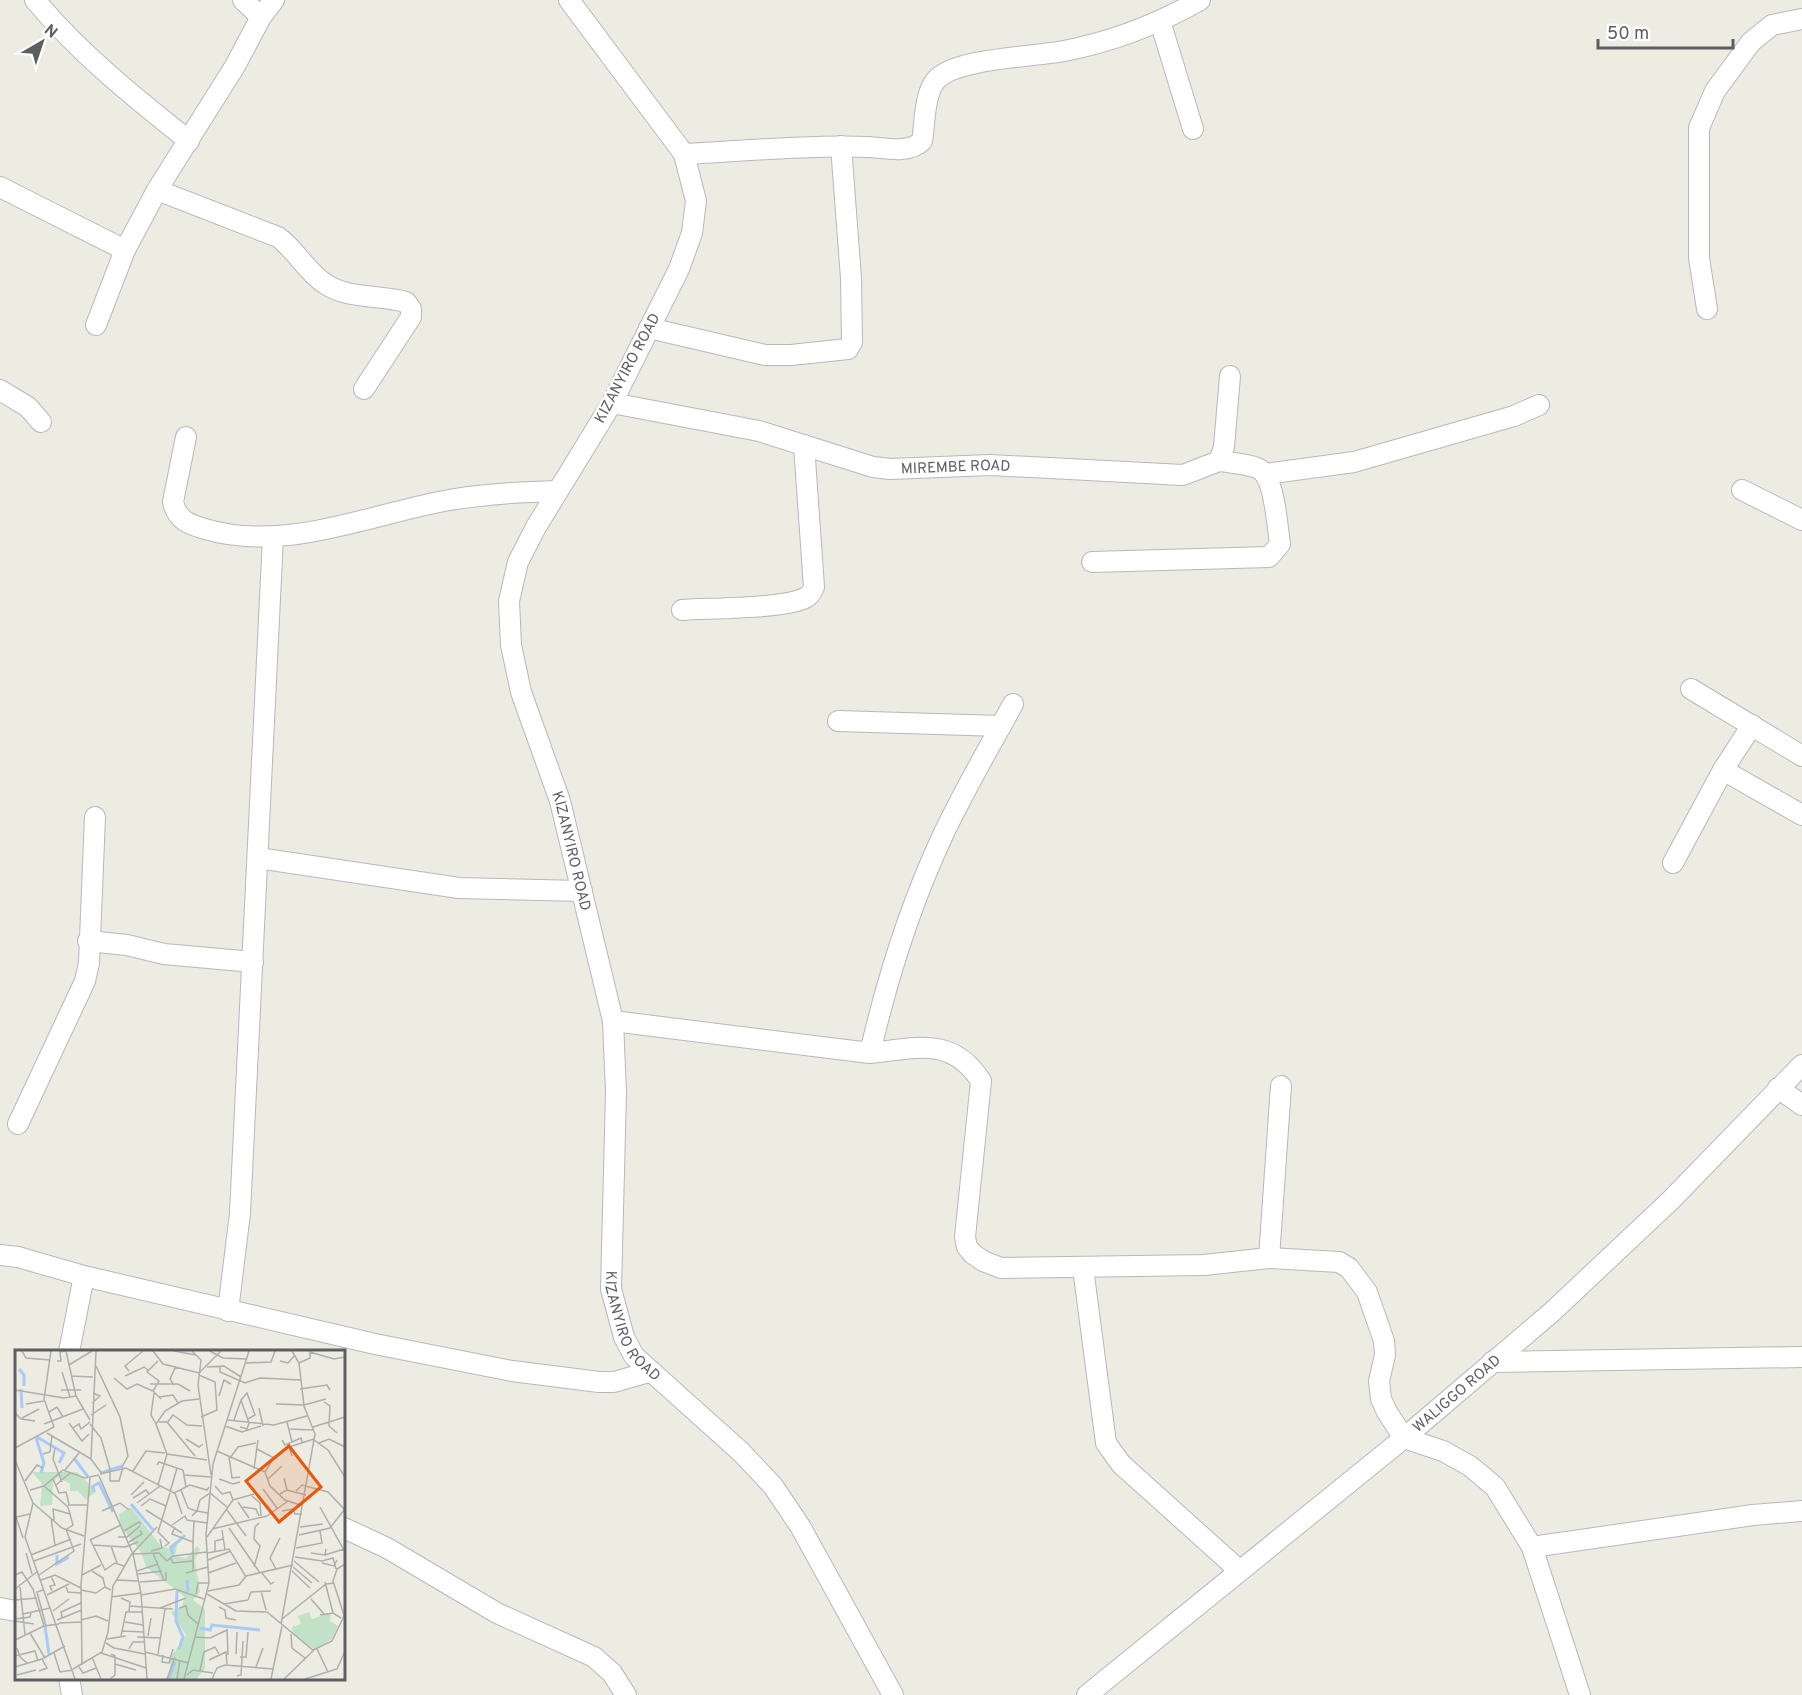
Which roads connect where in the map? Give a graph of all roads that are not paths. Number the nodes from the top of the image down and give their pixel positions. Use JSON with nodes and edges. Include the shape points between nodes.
{"nodes":[{"id":1,"x":35,"y":0,"type":"edge"},
{"id":2,"x":243,"y":0,"type":"edge"},
{"id":3,"x":274,"y":0,"type":"edge"},
{"id":4,"x":569,"y":0,"type":"edge"},
{"id":5,"x":1200,"y":0,"type":"edge"},
{"id":6,"x":1170,"y":12,"type":"edge"},
{"id":7,"x":261,"y":17,"type":"junction"},
{"id":8,"x":1802,"y":20,"type":"edge"},
{"id":9,"x":1193,"y":129,"type":"dead end"},
{"id":10,"x":189,"y":141,"type":"junction"},
{"id":11,"x":841,"y":146,"type":"junction"},
{"id":12,"x":684,"y":154,"type":"junction"},
{"id":13,"x":0,"y":187,"type":"edge"},
{"id":14,"x":157,"y":190,"type":"junction"},
{"id":15,"x":125,"y":250,"type":"junction"},
{"id":16,"x":1707,"y":309,"type":"dead end"},
{"id":17,"x":96,"y":325,"type":"dead end"},
{"id":18,"x":649,"y":328,"type":"junction"},
{"id":19,"x":1230,"y":376,"type":"dead end"},
{"id":20,"x":364,"y":389,"type":"dead end"},
{"id":21,"x":0,"y":390,"type":"edge"},
{"id":22,"x":612,"y":403,"type":"junction"},
{"id":23,"x":1539,"y":405,"type":"dead end"},
{"id":24,"x":41,"y":423,"type":"dead end"},
{"id":25,"x":186,"y":437,"type":"dead end"},
{"id":26,"x":804,"y":446,"type":"junction"},
{"id":27,"x":1219,"y":461,"type":"junction"},
{"id":28,"x":1265,"y":474,"type":"junction"},
{"id":29,"x":1742,"y":490,"type":"dead end"},
{"id":30,"x":557,"y":491,"type":"junction"},
{"id":31,"x":1802,"y":520,"type":"edge"},
{"id":32,"x":273,"y":537,"type":"junction"},
{"id":33,"x":1092,"y":562,"type":"dead end"},
{"id":34,"x":682,"y":610,"type":"dead end"},
{"id":35,"x":1691,"y":688,"type":"dead end"},
{"id":36,"x":1013,"y":704,"type":"dead end"},
{"id":37,"x":838,"y":721,"type":"dead end"},
{"id":38,"x":1001,"y":726,"type":"junction"},
{"id":39,"x":1752,"y":726,"type":"junction"},
{"id":40,"x":1802,"y":756,"type":"edge"},
{"id":41,"x":1724,"y":770,"type":"junction"},
{"id":42,"x":1802,"y":815,"type":"edge"},
{"id":43,"x":95,"y":817,"type":"dead end"},
{"id":44,"x":258,"y":858,"type":"junction"},
{"id":45,"x":1673,"y":863,"type":"dead end"},
{"id":46,"x":582,"y":891,"type":"junction"},
{"id":47,"x":88,"y":940,"type":"junction"},
{"id":48,"x":253,"y":962,"type":"junction"},
{"id":49,"x":613,"y":1021,"type":"junction"},
{"id":50,"x":870,"y":1053,"type":"junction"},
{"id":51,"x":1802,"y":1065,"type":"edge"},
{"id":52,"x":1281,"y":1086,"type":"dead end"},
{"id":53,"x":1778,"y":1088,"type":"junction"},
{"id":54,"x":1802,"y":1105,"type":"edge"},
{"id":55,"x":18,"y":1124,"type":"dead end"},
{"id":56,"x":0,"y":1255,"type":"edge"},
{"id":57,"x":1269,"y":1258,"type":"junction"},
{"id":58,"x":1083,"y":1268,"type":"junction"},
{"id":59,"x":84,"y":1276,"type":"junction"},
{"id":60,"x":228,"y":1311,"type":"junction"},
{"id":61,"x":69,"y":1350,"type":"edge"},
{"id":62,"x":1802,"y":1357,"type":"edge"},
{"id":63,"x":1492,"y":1362,"type":"junction"},
{"id":64,"x":649,"y":1372,"type":"junction"},
{"id":65,"x":1404,"y":1438,"type":"junction"},
{"id":66,"x":1802,"y":1511,"type":"edge"},
{"id":67,"x":345,"y":1528,"type":"edge"},
{"id":68,"x":1532,"y":1546,"type":"junction"},
{"id":69,"x":1240,"y":1571,"type":"junction"},
{"id":70,"x":0,"y":1608,"type":"edge"},
{"id":71,"x":15,"y":1611,"type":"edge"},
{"id":72,"x":69,"y":1680,"type":"edge"},
{"id":73,"x":72,"y":1695,"type":"edge"},
{"id":74,"x":626,"y":1695,"type":"edge"},
{"id":75,"x":893,"y":1695,"type":"edge"},
{"id":76,"x":1087,"y":1695,"type":"edge"},
{"id":77,"x":1580,"y":1695,"type":"edge"}],
"edges":[{"from":1,"to":10,"type":"street","via":[[80,50]]},
{"from":2,"to":7,"type":"street"},
{"from":3,"to":7,"type":"street"},
{"from":4,"to":12,"type":"street","name":"KIZANYIRO ROAD"},
{"from":5,"to":6,"type":"street"},
{"from":6,"to":9,"type":"street"},
{"from":6,"to":11,"type":"street","via":[[1064,51],[998,59],[946,72],[931,88],[922,141],[917,146]]},
{"from":7,"to":10,"type":"street"},
{"from":8,"to":16,"type":"street","via":[[1772,26],[1751,42],[1715,91],[1699,128],[1699,258]]},
{"from":10,"to":14,"type":"street"},
{"from":11,"to":12,"type":"street"},
{"from":11,"to":18,"type":"street","via":[[852,278],[849,349],[765,355]]},
{"from":12,"to":18,"type":"street","name":"KIZANYIRO ROAD","via":[[696,201],[692,233],[679,269]]},
{"from":13,"to":15,"type":"street"},
{"from":14,"to":15,"type":"street"},
{"from":14,"to":20,"type":"street","via":[[278,237],[324,284],[406,302],[411,317]]},
{"from":15,"to":17,"type":"street"},
{"from":18,"to":22,"type":"street","name":"KIZANYIRO ROAD"},
{"from":19,"to":27,"type":"street","via":[[1224,447]]},
{"from":21,"to":24,"type":"street","via":[[28,407]]},
{"from":22,"to":26,"type":"street","name":"MIREMBE ROAD","via":[[759,431]]},
{"from":22,"to":30,"type":"street","name":"KIZANYIRO ROAD"},
{"from":23,"to":28,"type":"street","via":[[1514,416],[1354,462]]},
{"from":25,"to":32,"type":"street","via":[[173,502],[180,518],[219,533]]},
{"from":26,"to":27,"type":"street","name":"MIREMBE ROAD","via":[[890,469],[990,465],[1183,476]]},
{"from":26,"to":34,"type":"street","via":[[814,587],[811,594],[763,605]]},
{"from":27,"to":28,"type":"street","via":[[1259,468]]},
{"from":28,"to":33,"type":"street","via":[[1280,544],[1269,557]]},
{"from":29,"to":31,"type":"street"},
{"from":30,"to":32,"type":"street","via":[[439,501]]},
{"from":30,"to":46,"type":"street","name":"KIZANYIRO ROAD","via":[[518,562],[509,601],[511,645],[521,692],[560,801]]},
{"from":32,"to":44,"type":"street"},
{"from":35,"to":39,"type":"street"},
{"from":36,"to":38,"type":"street"},
{"from":37,"to":38,"type":"street"},
{"from":38,"to":50,"type":"street","via":[[942,836],[913,904]]},
{"from":39,"to":40,"type":"street"},
{"from":39,"to":41,"type":"street"},
{"from":41,"to":42,"type":"street"},
{"from":41,"to":45,"type":"street"},
{"from":43,"to":47,"type":"street"},
{"from":44,"to":46,"type":"street","via":[[459,888]]},
{"from":44,"to":48,"type":"street"},
{"from":46,"to":49,"type":"street","name":"KIZANYIRO ROAD"},
{"from":47,"to":48,"type":"street","via":[[164,954]]},
{"from":47,"to":55,"type":"street","via":[[85,981]]},
{"from":48,"to":60,"type":"street","via":[[240,1213]]},
{"from":49,"to":50,"type":"street"},
{"from":49,"to":64,"type":"street","name":"KIZANYIRO ROAD","via":[[616,1092],[610,1289],[624,1337]]},
{"from":50,"to":58,"type":"street","via":[[942,1048],[970,1065],[981,1082],[965,1237],[973,1254],[1001,1268]]},
{"from":51,"to":53,"type":"street","name":"WALIGGO ROAD"},
{"from":52,"to":57,"type":"street"},
{"from":53,"to":54,"type":"street"},
{"from":53,"to":63,"type":"street","name":"WALIGGO ROAD","via":[[1671,1200],[1552,1312]]},
{"from":56,"to":59,"type":"street"},
{"from":57,"to":58,"type":"street","via":[[1214,1264]]},
{"from":57,"to":65,"type":"street","via":[[1339,1262],[1357,1276],[1367,1292],[1384,1341],[1381,1399]]},
{"from":58,"to":69,"type":"street","via":[[1106,1443],[1121,1464]]},
{"from":59,"to":60,"type":"street"},
{"from":59,"to":61,"type":"street"},
{"from":60,"to":64,"type":"street","via":[[512,1371],[599,1382]]},
{"from":62,"to":63,"type":"street"},
{"from":63,"to":65,"type":"street","name":"WALIGGO ROAD"},
{"from":64,"to":75,"type":"street","name":"KIZANYIRO ROAD","via":[[741,1452],[772,1486],[800,1526]]},
{"from":65,"to":68,"type":"street","via":[[1443,1451],[1495,1487]]},
{"from":65,"to":69,"type":"street","name":"WALIGGO ROAD"},
{"from":66,"to":68,"type":"street"},
{"from":67,"to":74,"type":"street","via":[[387,1548],[497,1613],[594,1657],[612,1673]]},
{"from":68,"to":77,"type":"street"},
{"from":69,"to":76,"type":"street","name":"WALIGGO ROAD"},
{"from":70,"to":71,"type":"street"},
{"from":72,"to":73,"type":"street"}]}
